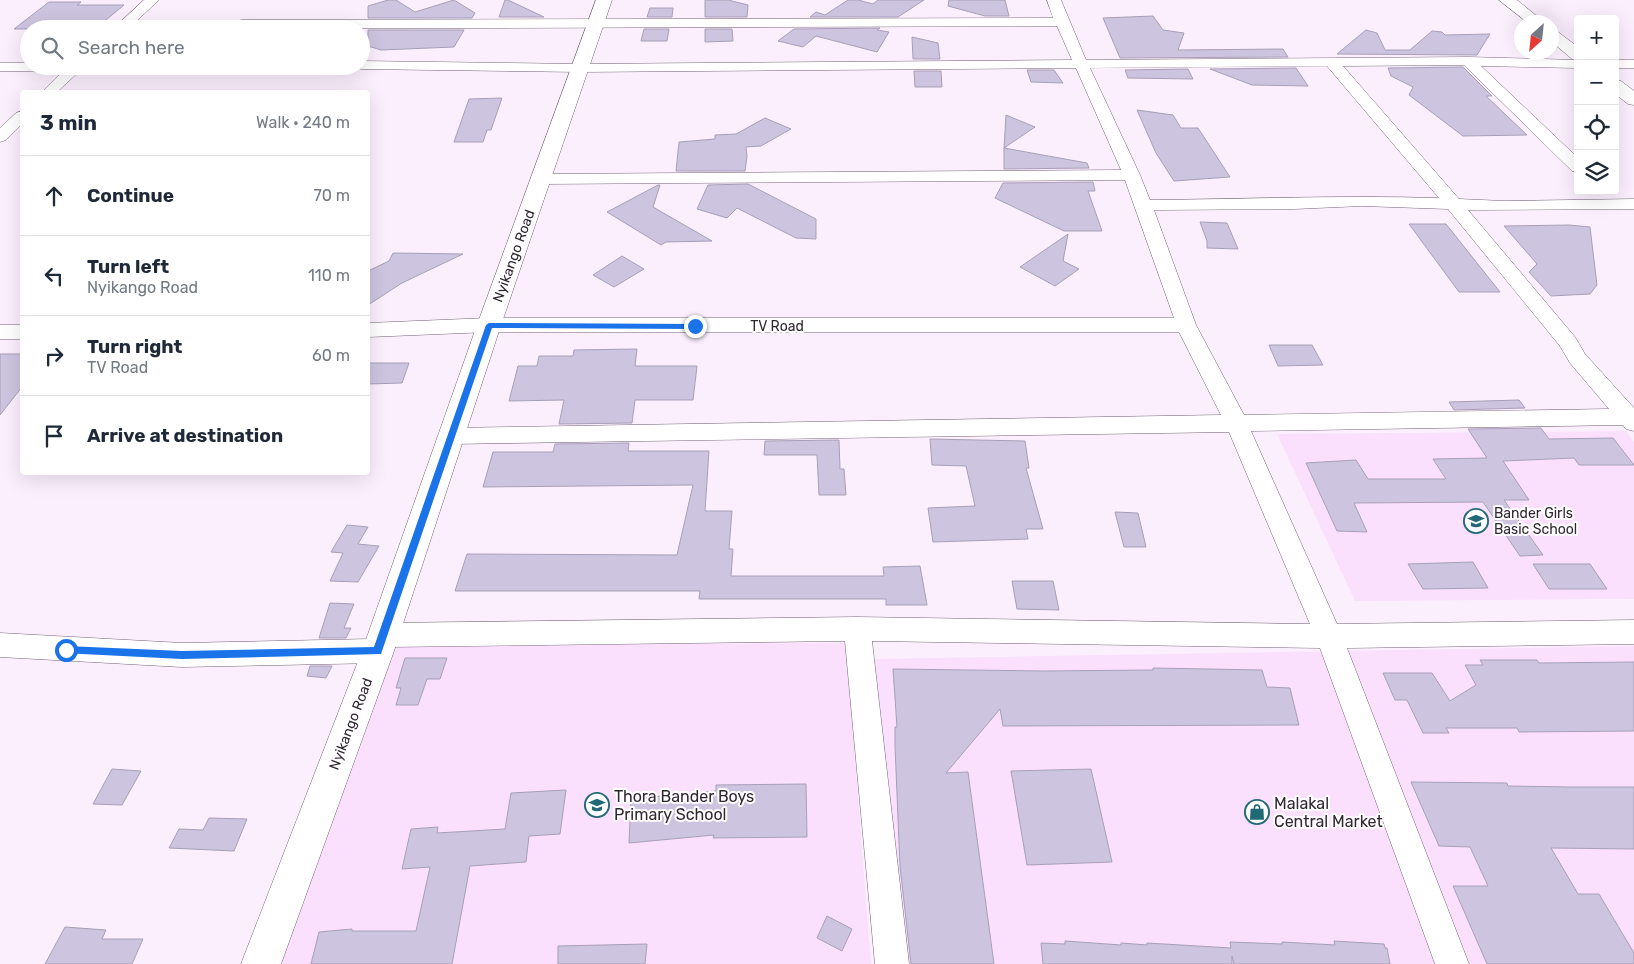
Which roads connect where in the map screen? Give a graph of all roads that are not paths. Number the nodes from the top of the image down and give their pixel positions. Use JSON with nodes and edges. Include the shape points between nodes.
{"nodes":[{"id":1,"x":152,"y":0,"type":"edge"},
{"id":2,"x":604,"y":0,"type":"edge"},
{"id":3,"x":1054,"y":0,"type":"edge"},
{"id":4,"x":1507,"y":0,"type":"edge"},
{"id":5,"x":1527,"y":15,"type":"edge"},
{"id":6,"x":130,"y":20,"type":"edge"},
{"id":7,"x":1062,"y":22,"type":"junction"},
{"id":8,"x":370,"y":24,"type":"edge"},
{"id":9,"x":595,"y":24,"type":"junction"},
{"id":10,"x":1559,"y":40,"type":"edge"},
{"id":11,"x":1574,"y":52,"type":"edge"},
{"id":12,"x":1468,"y":61,"type":"junction"},
{"id":13,"x":1330,"y":62,"type":"junction"},
{"id":14,"x":1081,"y":64,"type":"junction"},
{"id":15,"x":1574,"y":64,"type":"edge"},
{"id":16,"x":1619,"y":64,"type":"edge"},
{"id":17,"x":1634,"y":64,"type":"edge"},
{"id":18,"x":370,"y":65,"type":"edge"},
{"id":19,"x":0,"y":67,"type":"edge"},
{"id":20,"x":20,"y":67,"type":"edge"},
{"id":21,"x":580,"y":68,"type":"junction"},
{"id":22,"x":68,"y":75,"type":"edge"},
{"id":23,"x":1619,"y":87,"type":"edge"},
{"id":24,"x":51,"y":90,"type":"edge"},
{"id":25,"x":1634,"y":100,"type":"edge"},
{"id":26,"x":20,"y":118,"type":"edge"},
{"id":27,"x":1,"y":136,"type":"edge"},
{"id":28,"x":1574,"y":163,"type":"edge"},
{"id":29,"x":1132,"y":175,"type":"junction"},
{"id":30,"x":542,"y":179,"type":"junction"},
{"id":31,"x":1611,"y":195,"type":"edge"},
{"id":32,"x":1452,"y":204,"type":"junction"},
{"id":33,"x":1626,"y":204,"type":"edge"},
{"id":34,"x":1143,"y":205,"type":"junction"},
{"id":35,"x":489,"y":325,"type":"junction"},
{"id":36,"x":1186,"y":325,"type":"junction"},
{"id":37,"x":370,"y":330,"type":"edge"},
{"id":38,"x":0,"y":332,"type":"edge"},
{"id":39,"x":20,"y":332,"type":"edge"},
{"id":40,"x":1632,"y":419,"type":"edge"},
{"id":41,"x":1237,"y":424,"type":"junction"},
{"id":42,"x":451,"y":436,"type":"junction"},
{"id":43,"x":857,"y":629,"type":"junction"},
{"id":44,"x":1634,"y":632,"type":"edge"},
{"id":45,"x":1329,"y":636,"type":"junction"},
{"id":46,"x":380,"y":643,"type":"junction"},
{"id":47,"x":0,"y":645,"type":"edge"},
{"id":48,"x":260,"y":964,"type":"edge"},
{"id":49,"x":892,"y":964,"type":"edge"},
{"id":50,"x":1452,"y":964,"type":"edge"}],
"edges":[{"from":1,"to":6,"type":"street"},
{"from":2,"to":9,"type":"street","name":"Nyikango Road"},
{"from":3,"to":7,"type":"street"},
{"from":4,"to":5,"type":"street"},
{"from":7,"to":9,"type":"street"},
{"from":7,"to":14,"type":"street"},
{"from":8,"to":9,"type":"street"},
{"from":9,"to":21,"type":"street","name":"Nyikango Road"},
{"from":10,"to":11,"type":"street"},
{"from":12,"to":13,"type":"street"},
{"from":12,"to":15,"type":"street"},
{"from":12,"to":28,"type":"street"},
{"from":13,"to":14,"type":"street"},
{"from":13,"to":32,"type":"street"},
{"from":14,"to":21,"type":"street"},
{"from":14,"to":29,"type":"street"},
{"from":16,"to":17,"type":"street"},
{"from":18,"to":21,"type":"street"},
{"from":19,"to":20,"type":"street"},
{"from":21,"to":30,"type":"street","name":"Nyikango Road"},
{"from":22,"to":24,"type":"street"},
{"from":23,"to":25,"type":"street"},
{"from":26,"to":27,"type":"street"},
{"from":29,"to":30,"type":"street"},
{"from":29,"to":34,"type":"street"},
{"from":30,"to":35,"type":"street","name":"Nyikango Road"},
{"from":31,"to":33,"type":"street"},
{"from":32,"to":33,"type":"street"},
{"from":32,"to":34,"type":"street"},
{"from":32,"to":40,"type":"street","via":[[1568,342],[1577,358]]},
{"from":34,"to":36,"type":"street"},
{"from":35,"to":36,"type":"street","name":"TV Road"},
{"from":35,"to":37,"type":"street","name":"TV Road"},
{"from":35,"to":42,"type":"street","name":"Nyikango Road"},
{"from":36,"to":41,"type":"street"},
{"from":38,"to":39,"type":"street"},
{"from":40,"to":41,"type":"street"},
{"from":41,"to":42,"type":"street"},
{"from":41,"to":45,"type":"street"},
{"from":42,"to":46,"type":"street","name":"Nyikango Road"},
{"from":43,"to":45,"type":"street"},
{"from":43,"to":46,"type":"street"},
{"from":43,"to":49,"type":"street"},
{"from":44,"to":45,"type":"street"},
{"from":45,"to":50,"type":"street"},
{"from":46,"to":47,"type":"street","via":[[182,655]]},
{"from":46,"to":48,"type":"street","name":"Nyikango Road"}]}
